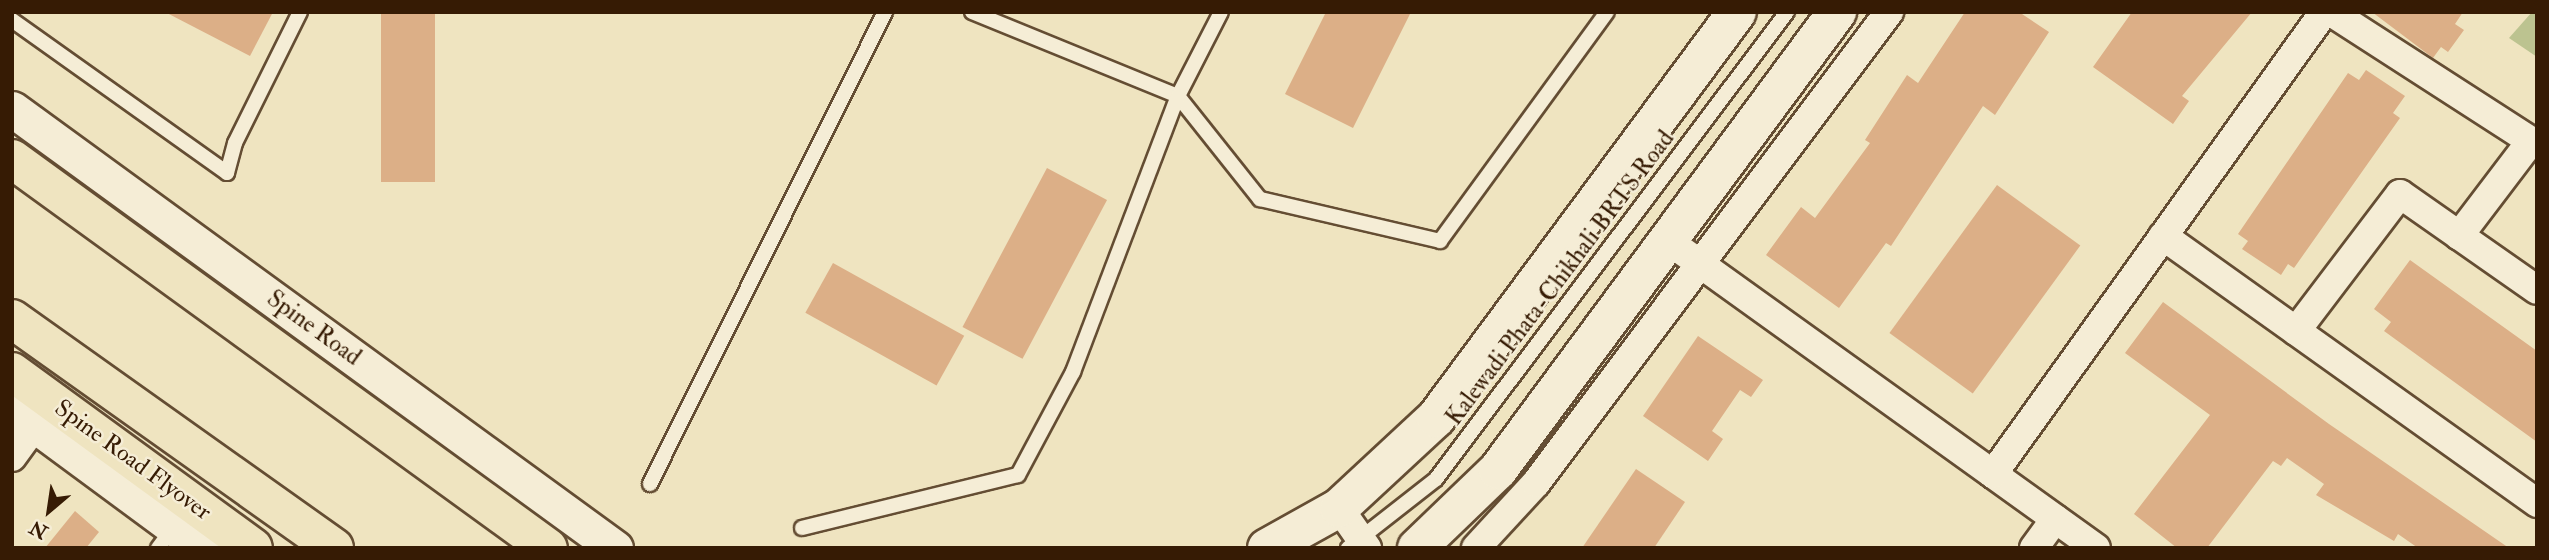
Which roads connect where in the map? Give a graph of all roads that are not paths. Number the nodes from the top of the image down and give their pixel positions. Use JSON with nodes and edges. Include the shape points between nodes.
{"nodes":[{"id":1,"x":300,"y":12,"type":"edge"},
{"id":2,"x":885,"y":12,"type":"edge"},
{"id":3,"x":972,"y":12,"type":"edge"},
{"id":4,"x":1221,"y":12,"type":"edge"},
{"id":5,"x":1607,"y":12,"type":"edge"},
{"id":6,"x":1737,"y":12,"type":"edge"},
{"id":7,"x":1787,"y":12,"type":"edge"},
{"id":8,"x":1837,"y":12,"type":"edge"},
{"id":9,"x":1889,"y":12,"type":"edge"},
{"id":10,"x":2324,"y":12,"type":"edge"},
{"id":11,"x":2331,"y":12,"type":"edge"},
{"id":12,"x":12,"y":20,"type":"edge"},
{"id":13,"x":1178,"y":96,"type":"junction"},
{"id":14,"x":12,"y":109,"type":"edge"},
{"id":15,"x":12,"y":159,"type":"edge"},
{"id":16,"x":2163,"y":236,"type":"junction"},
{"id":17,"x":2459,"y":236,"type":"junction"},
{"id":18,"x":1667,"y":240,"type":"junction"},
{"id":19,"x":1699,"y":266,"type":"junction"},
{"id":20,"x":2537,"y":290,"type":"edge"},
{"id":21,"x":12,"y":319,"type":"edge"},
{"id":22,"x":2296,"y":331,"type":"junction"},
{"id":23,"x":12,"y":372,"type":"edge"},
{"id":24,"x":24,"y":416,"type":"edge"},
{"id":25,"x":12,"y":457,"type":"edge"},
{"id":26,"x":1993,"y":474,"type":"junction"},
{"id":27,"x":649,"y":484,"type":"dead end"},
{"id":28,"x":2537,"y":503,"type":"edge"},
{"id":29,"x":1339,"y":508,"type":"junction"},
{"id":30,"x":2055,"y":519,"type":"junction"},
{"id":31,"x":802,"y":528,"type":"dead end"},
{"id":32,"x":166,"y":537,"type":"edge"},
{"id":33,"x":1359,"y":546,"type":"edge"},
{"id":34,"x":1481,"y":546,"type":"edge"},
{"id":35,"x":202,"y":548,"type":"edge"},
{"id":36,"x":253,"y":548,"type":"edge"},
{"id":37,"x":334,"y":548,"type":"edge"},
{"id":38,"x":548,"y":548,"type":"edge"},
{"id":39,"x":615,"y":548,"type":"edge"},
{"id":40,"x":1267,"y":548,"type":"edge"},
{"id":41,"x":1417,"y":548,"type":"edge"},
{"id":42,"x":2034,"y":548,"type":"edge"},
{"id":43,"x":2096,"y":548,"type":"edge"}],
"edges":[{"from":1,"to":12,"type":"lane","via":[[235,143],[228,173]]},
{"from":2,"to":27,"type":"lane"},
{"from":3,"to":13,"type":"lane"},
{"from":4,"to":13,"type":"lane"},
{"from":5,"to":13,"type":"lane","via":[[1440,241],[1260,199]]},
{"from":6,"to":29,"type":"main road","via":[[1436,418]]},
{"from":7,"to":33,"type":"lane","name":"Kalewadi Phata-Chikhali BRTS Road","via":[[1436,479]]},
{"from":8,"to":18,"type":"main road"},
{"from":9,"to":19,"type":"street"},
{"from":10,"to":16,"type":"street"},
{"from":11,"to":17,"type":"street","via":[[2531,141]]},
{"from":13,"to":31,"type":"lane","via":[[1073,372],[1018,475]]},
{"from":14,"to":39,"type":"street","name":"Spine Road"},
{"from":15,"to":38,"type":"main road","name":"Spine Road"},
{"from":16,"to":22,"type":"street"},
{"from":16,"to":26,"type":"street"},
{"from":17,"to":20,"type":"street"},
{"from":17,"to":22,"type":"street","via":[[2400,194]]},
{"from":18,"to":19,"type":"street"},
{"from":18,"to":41,"type":"main road","via":[[1498,470]]},
{"from":19,"to":26,"type":"street"},
{"from":19,"to":34,"type":"street","via":[[1536,483]]},
{"from":21,"to":37,"type":"main road"},
{"from":22,"to":28,"type":"street"},
{"from":23,"to":36,"type":"main road","name":"Spine Road Flyover"},
{"from":24,"to":25,"type":"street"},
{"from":24,"to":32,"type":"street"},
{"from":26,"to":30,"type":"street"},
{"from":29,"to":33,"type":"street"},
{"from":29,"to":40,"type":"main road"},
{"from":30,"to":42,"type":"street"},
{"from":30,"to":43,"type":"street"},
{"from":32,"to":35,"type":"street"}]}
